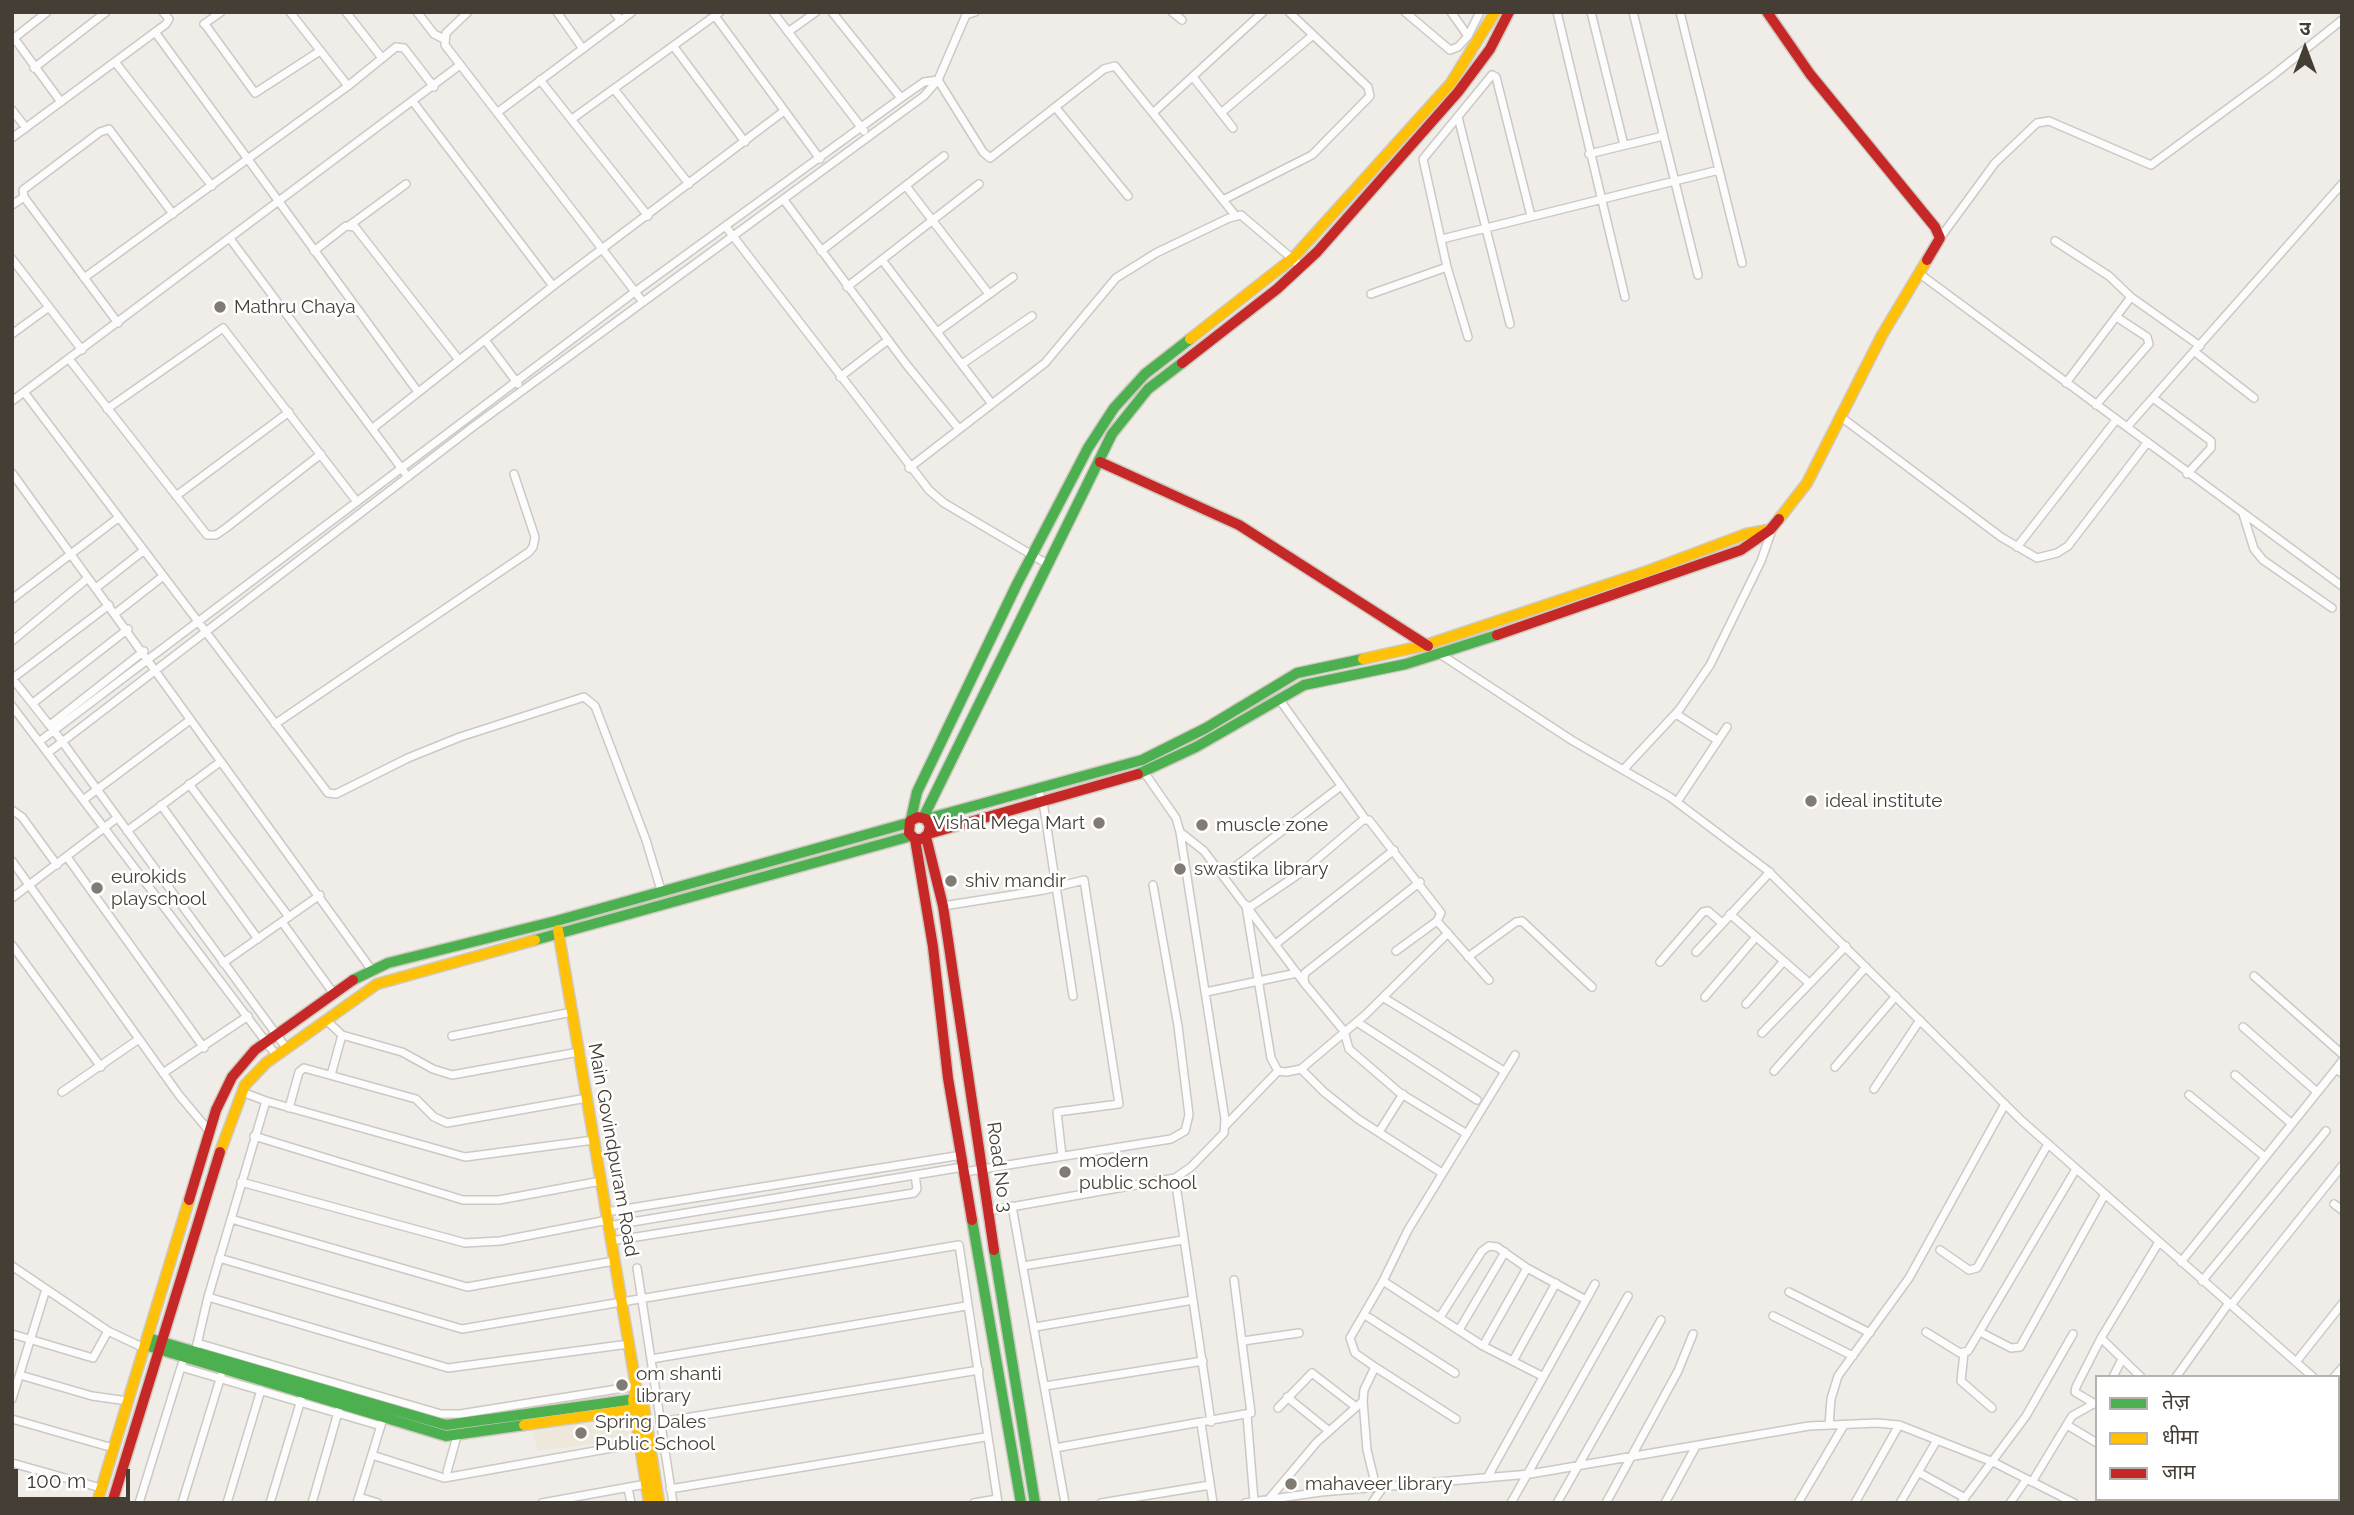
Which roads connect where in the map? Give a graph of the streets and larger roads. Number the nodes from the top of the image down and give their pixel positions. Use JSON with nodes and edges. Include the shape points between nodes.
{"nodes":[{"id":1,"x":47,"y":12,"type":"edge"},
{"id":2,"x":107,"y":12,"type":"edge"},
{"id":3,"x":163,"y":12,"type":"edge"},
{"id":4,"x":221,"y":12,"type":"edge"},
{"id":5,"x":290,"y":12,"type":"edge"},
{"id":6,"x":346,"y":12,"type":"edge"},
{"id":7,"x":416,"y":12,"type":"edge"},
{"id":8,"x":468,"y":12,"type":"edge"},
{"id":9,"x":556,"y":12,"type":"edge"},
{"id":10,"x":614,"y":12,"type":"edge"},
{"id":11,"x":632,"y":12,"type":"edge"},
{"id":12,"x":773,"y":12,"type":"edge"},
{"id":13,"x":816,"y":12,"type":"edge"},
{"id":14,"x":832,"y":12,"type":"edge"},
{"id":15,"x":975,"y":12,"type":"edge"},
{"id":16,"x":1172,"y":12,"type":"edge"},
{"id":17,"x":1263,"y":12,"type":"edge"},
{"id":18,"x":1289,"y":12,"type":"edge"},
{"id":19,"x":1405,"y":12,"type":"edge"},
{"id":20,"x":1451,"y":12,"type":"edge"},
{"id":21,"x":1480,"y":12,"type":"edge"},
{"id":22,"x":1495,"y":12,"type":"edge"},
{"id":23,"x":1509,"y":12,"type":"edge"},
{"id":24,"x":1557,"y":12,"type":"edge"},
{"id":25,"x":1591,"y":12,"type":"edge"},
{"id":26,"x":1633,"y":12,"type":"edge"},
{"id":27,"x":1680,"y":12,"type":"edge"},
{"id":28,"x":1767,"y":12,"type":"edge"},
{"id":29,"x":717,"y":14,"type":"edge"},
{"id":30,"x":1182,"y":20,"type":"dead end"},
{"id":31,"x":2342,"y":20,"type":"edge"},
{"id":32,"x":621,"y":21,"type":"junction"},
{"id":33,"x":155,"y":32,"type":"junction"},
{"id":34,"x":788,"y":32,"type":"junction"},
{"id":35,"x":1313,"y":35,"type":"junction"},
{"id":36,"x":1468,"y":36,"type":"junction"},
{"id":37,"x":13,"y":39,"type":"edge"},
{"id":38,"x":444,"y":39,"type":"junction"},
{"id":39,"x":674,"y":47,"type":"junction"},
{"id":40,"x":583,"y":48,"type":"junction"},
{"id":41,"x":320,"y":51,"type":"junction"},
{"id":42,"x":382,"y":58,"type":"junction"},
{"id":43,"x":115,"y":62,"type":"junction"},
{"id":44,"x":460,"y":65,"type":"junction"},
{"id":45,"x":34,"y":68,"type":"junction"},
{"id":46,"x":1193,"y":77,"type":"junction"},
{"id":47,"x":540,"y":80,"type":"junction"},
{"id":48,"x":938,"y":80,"type":"junction"},
{"id":49,"x":348,"y":86,"type":"junction"},
{"id":50,"x":434,"y":87,"type":"junction"},
{"id":51,"x":614,"y":89,"type":"junction"},
{"id":52,"x":901,"y":98,"type":"junction"},
{"id":53,"x":61,"y":102,"type":"junction"},
{"id":54,"x":414,"y":103,"type":"junction"},
{"id":55,"x":1056,"y":108,"type":"junction"},
{"id":56,"x":12,"y":110,"type":"edge"},
{"id":57,"x":784,"y":111,"type":"junction"},
{"id":58,"x":498,"y":112,"type":"junction"},
{"id":59,"x":1154,"y":112,"type":"junction"},
{"id":60,"x":1222,"y":113,"type":"junction"},
{"id":61,"x":1458,"y":117,"type":"junction"},
{"id":62,"x":572,"y":119,"type":"junction"},
{"id":63,"x":26,"y":128,"type":"junction"},
{"id":64,"x":861,"y":128,"type":"junction"},
{"id":65,"x":1233,"y":128,"type":"dead end"},
{"id":66,"x":1663,"y":136,"type":"junction"},
{"id":67,"x":868,"y":137,"type":"junction"},
{"id":68,"x":12,"y":138,"type":"edge"},
{"id":69,"x":746,"y":142,"type":"junction"},
{"id":70,"x":1624,"y":145,"type":"junction"},
{"id":71,"x":1589,"y":154,"type":"junction"},
{"id":72,"x":944,"y":156,"type":"dead end"},
{"id":73,"x":820,"y":159,"type":"junction"},
{"id":74,"x":247,"y":160,"type":"junction"},
{"id":75,"x":1719,"y":170,"type":"junction"},
{"id":76,"x":1675,"y":182,"type":"junction"},
{"id":77,"x":406,"y":184,"type":"dead end"},
{"id":78,"x":689,"y":184,"type":"junction"},
{"id":79,"x":979,"y":184,"type":"dead end"},
{"id":80,"x":2342,"y":184,"type":"edge"},
{"id":81,"x":212,"y":186,"type":"junction"},
{"id":82,"x":906,"y":186,"type":"junction"},
{"id":83,"x":1128,"y":196,"type":"dead end"},
{"id":84,"x":24,"y":197,"type":"junction"},
{"id":85,"x":784,"y":200,"type":"junction"},
{"id":86,"x":1223,"y":200,"type":"junction"},
{"id":87,"x":1601,"y":200,"type":"junction"},
{"id":88,"x":278,"y":204,"type":"junction"},
{"id":89,"x":12,"y":205,"type":"edge"},
{"id":90,"x":173,"y":215,"type":"junction"},
{"id":91,"x":1235,"y":215,"type":"junction"},
{"id":92,"x":648,"y":216,"type":"junction"},
{"id":93,"x":1531,"y":216,"type":"junction"},
{"id":94,"x":933,"y":221,"type":"junction"},
{"id":95,"x":349,"y":225,"type":"junction"},
{"id":96,"x":726,"y":227,"type":"junction"},
{"id":97,"x":1487,"y":227,"type":"junction"},
{"id":98,"x":732,"y":236,"type":"junction"},
{"id":99,"x":1442,"y":239,"type":"junction"},
{"id":100,"x":1940,"y":239,"type":"junction"},
{"id":101,"x":231,"y":240,"type":"junction"},
{"id":102,"x":2055,"y":241,"type":"dead end"},
{"id":103,"x":603,"y":247,"type":"junction"},
{"id":104,"x":821,"y":250,"type":"junction"},
{"id":105,"x":313,"y":251,"type":"junction"},
{"id":106,"x":1293,"y":258,"type":"junction"},
{"id":107,"x":12,"y":259,"type":"edge"},
{"id":108,"x":882,"y":260,"type":"junction"},
{"id":109,"x":1742,"y":262,"type":"dead end"},
{"id":110,"x":1302,"y":267,"type":"junction"},
{"id":111,"x":1447,"y":267,"type":"junction"},
{"id":112,"x":1920,"y":274,"type":"junction"},
{"id":113,"x":1698,"y":275,"type":"dead end"},
{"id":114,"x":1013,"y":277,"type":"dead end"},
{"id":115,"x":84,"y":278,"type":"junction"},
{"id":116,"x":552,"y":286,"type":"junction"},
{"id":117,"x":847,"y":286,"type":"junction"},
{"id":118,"x":636,"y":291,"type":"junction"},
{"id":119,"x":1371,"y":294,"type":"dead end"},
{"id":120,"x":989,"y":295,"type":"junction"},
{"id":121,"x":1625,"y":297,"type":"dead end"},
{"id":122,"x":2132,"y":297,"type":"junction"},
{"id":123,"x":643,"y":302,"type":"junction"},
{"id":124,"x":49,"y":307,"type":"junction"},
{"id":125,"x":1032,"y":316,"type":"dead end"},
{"id":126,"x":2118,"y":318,"type":"junction"},
{"id":127,"x":118,"y":323,"type":"junction"},
{"id":128,"x":1510,"y":324,"type":"dead end"},
{"id":129,"x":937,"y":332,"type":"junction"},
{"id":130,"x":12,"y":334,"type":"edge"},
{"id":131,"x":1468,"y":337,"type":"dead end"},
{"id":132,"x":485,"y":340,"type":"junction"},
{"id":133,"x":888,"y":340,"type":"junction"},
{"id":134,"x":2197,"y":349,"type":"junction"},
{"id":135,"x":82,"y":350,"type":"junction"},
{"id":136,"x":69,"y":359,"type":"junction"},
{"id":137,"x":459,"y":360,"type":"junction"},
{"id":138,"x":962,"y":364,"type":"junction"},
{"id":139,"x":840,"y":377,"type":"junction"},
{"id":140,"x":517,"y":382,"type":"junction"},
{"id":141,"x":2066,"y":383,"type":"junction"},
{"id":142,"x":523,"y":390,"type":"junction"},
{"id":143,"x":24,"y":392,"type":"junction"},
{"id":144,"x":418,"y":392,"type":"junction"},
{"id":145,"x":2153,"y":398,"type":"junction"},
{"id":146,"x":2254,"y":398,"type":"dead end"},
{"id":147,"x":12,"y":401,"type":"edge"},
{"id":148,"x":992,"y":404,"type":"junction"},
{"id":149,"x":2096,"y":405,"type":"junction"},
{"id":150,"x":107,"y":409,"type":"junction"},
{"id":151,"x":289,"y":412,"type":"junction"},
{"id":152,"x":1841,"y":417,"type":"junction"},
{"id":153,"x":2116,"y":420,"type":"junction"},
{"id":154,"x":2127,"y":427,"type":"junction"},
{"id":155,"x":373,"y":428,"type":"junction"},
{"id":156,"x":959,"y":429,"type":"junction"},
{"id":157,"x":2147,"y":443,"type":"junction"},
{"id":158,"x":321,"y":454,"type":"junction"},
{"id":159,"x":1084,"y":456,"type":"junction"},
{"id":160,"x":1100,"y":462,"type":"junction"},
{"id":161,"x":402,"y":468,"type":"junction"},
{"id":162,"x":909,"y":468,"type":"junction"},
{"id":163,"x":12,"y":473,"type":"edge"},
{"id":164,"x":514,"y":474,"type":"dead end"},
{"id":165,"x":2188,"y":474,"type":"junction"},
{"id":166,"x":408,"y":477,"type":"junction"},
{"id":167,"x":176,"y":496,"type":"junction"},
{"id":168,"x":357,"y":502,"type":"junction"},
{"id":169,"x":2243,"y":514,"type":"junction"},
{"id":170,"x":118,"y":518,"type":"junction"},
{"id":171,"x":1772,"y":528,"type":"junction"},
{"id":172,"x":2017,"y":547,"type":"junction"},
{"id":173,"x":143,"y":551,"type":"junction"},
{"id":174,"x":71,"y":555,"type":"junction"},
{"id":175,"x":1033,"y":556,"type":"junction"},
{"id":176,"x":1049,"y":565,"type":"junction"},
{"id":177,"x":162,"y":577,"type":"junction"},
{"id":178,"x":88,"y":578,"type":"junction"},
{"id":179,"x":2342,"y":586,"type":"edge"},
{"id":180,"x":96,"y":588,"type":"junction"},
{"id":181,"x":12,"y":599,"type":"edge"},
{"id":182,"x":109,"y":605,"type":"junction"},
{"id":183,"x":2332,"y":608,"type":"dead end"},
{"id":184,"x":116,"y":613,"type":"junction"},
{"id":185,"x":199,"y":624,"type":"junction"},
{"id":186,"x":128,"y":629,"type":"junction"},
{"id":187,"x":206,"y":634,"type":"junction"},
{"id":188,"x":12,"y":641,"type":"edge"},
{"id":189,"x":1426,"y":645,"type":"junction"},
{"id":190,"x":144,"y":651,"type":"junction"},
{"id":191,"x":1440,"y":654,"type":"junction"},
{"id":192,"x":149,"y":661,"type":"junction"},
{"id":193,"x":156,"y":670,"type":"junction"},
{"id":194,"x":12,"y":678,"type":"edge"},
{"id":195,"x":1279,"y":699,"type":"junction"},
{"id":196,"x":33,"y":704,"type":"junction"},
{"id":197,"x":12,"y":706,"type":"edge"},
{"id":198,"x":1676,"y":714,"type":"junction"},
{"id":199,"x":190,"y":720,"type":"junction"},
{"id":200,"x":275,"y":724,"type":"junction"},
{"id":201,"x":1727,"y":727,"type":"dead end"},
{"id":202,"x":52,"y":728,"type":"junction"},
{"id":203,"x":1717,"y":740,"type":"junction"},
{"id":204,"x":40,"y":741,"type":"junction"},
{"id":205,"x":62,"y":741,"type":"junction"},
{"id":206,"x":49,"y":752,"type":"junction"},
{"id":207,"x":220,"y":762,"type":"junction"},
{"id":208,"x":1623,"y":770,"type":"junction"},
{"id":209,"x":1144,"y":772,"type":"junction"},
{"id":210,"x":189,"y":785,"type":"junction"},
{"id":211,"x":1341,"y":786,"type":"junction"},
{"id":212,"x":1037,"y":789,"type":"junction"},
{"id":213,"x":96,"y":790,"type":"junction"},
{"id":214,"x":83,"y":800,"type":"junction"},
{"id":215,"x":1043,"y":802,"type":"junction"},
{"id":216,"x":1677,"y":802,"type":"junction"},
{"id":217,"x":160,"y":805,"type":"junction"},
{"id":218,"x":12,"y":810,"type":"edge"},
{"id":219,"x":117,"y":818,"type":"junction"},
{"id":220,"x":924,"y":818,"type":"junction"},
{"id":221,"x":1366,"y":820,"type":"junction"},
{"id":222,"x":910,"y":821,"type":"junction"},
{"id":223,"x":105,"y":829,"type":"junction"},
{"id":224,"x":127,"y":831,"type":"junction"},
{"id":225,"x":1180,"y":832,"type":"junction"},
{"id":226,"x":927,"y":836,"type":"junction"},
{"id":227,"x":913,"y":837,"type":"junction"},
{"id":228,"x":1394,"y":850,"type":"junction"},
{"id":229,"x":67,"y":857,"type":"junction"},
{"id":230,"x":12,"y":861,"type":"edge"},
{"id":231,"x":57,"y":865,"type":"junction"},
{"id":232,"x":1770,"y":873,"type":"junction"},
{"id":233,"x":1223,"y":876,"type":"junction"},
{"id":234,"x":1420,"y":882,"type":"junction"},
{"id":235,"x":29,"y":885,"type":"junction"},
{"id":236,"x":1056,"y":885,"type":"junction"},
{"id":237,"x":1153,"y":885,"type":"dead end"},
{"id":238,"x":661,"y":890,"type":"junction"},
{"id":239,"x":320,"y":895,"type":"junction"},
{"id":240,"x":12,"y":898,"type":"edge"},
{"id":241,"x":943,"y":906,"type":"junction"},
{"id":242,"x":1246,"y":906,"type":"junction"},
{"id":243,"x":1730,"y":914,"type":"junction"},
{"id":244,"x":285,"y":919,"type":"junction"},
{"id":245,"x":556,"y":921,"type":"junction"},
{"id":246,"x":1437,"y":921,"type":"junction"},
{"id":247,"x":1722,"y":923,"type":"junction"},
{"id":248,"x":1448,"y":933,"type":"junction"},
{"id":249,"x":559,"y":935,"type":"junction"},
{"id":250,"x":1756,"y":937,"type":"junction"},
{"id":251,"x":258,"y":939,"type":"junction"},
{"id":252,"x":1277,"y":943,"type":"dead end"},
{"id":253,"x":12,"y":945,"type":"edge"},
{"id":254,"x":1846,"y":946,"type":"junction"},
{"id":255,"x":1396,"y":951,"type":"dead end"},
{"id":256,"x":1696,"y":952,"type":"dead end"},
{"id":257,"x":1468,"y":957,"type":"junction"},
{"id":258,"x":1784,"y":961,"type":"junction"},
{"id":259,"x":1660,"y":962,"type":"dead end"},
{"id":260,"x":223,"y":963,"type":"junction"},
{"id":261,"x":1866,"y":967,"type":"junction"},
{"id":262,"x":371,"y":969,"type":"junction"},
{"id":263,"x":1297,"y":973,"type":"junction"},
{"id":264,"x":2254,"y":976,"type":"dead end"},
{"id":265,"x":1489,"y":980,"type":"dead end"},
{"id":266,"x":1260,"y":983,"type":"junction"},
{"id":267,"x":1809,"y":983,"type":"junction"},
{"id":268,"x":1305,"y":984,"type":"junction"},
{"id":269,"x":1592,"y":987,"type":"dead end"},
{"id":270,"x":1206,"y":992,"type":"junction"},
{"id":271,"x":334,"y":994,"type":"junction"},
{"id":272,"x":1073,"y":996,"type":"dead end"},
{"id":273,"x":1896,"y":996,"type":"junction"},
{"id":274,"x":1705,"y":997,"type":"dead end"},
{"id":275,"x":1384,"y":998,"type":"junction"},
{"id":276,"x":1746,"y":1004,"type":"dead end"},
{"id":277,"x":572,"y":1012,"type":"junction"},
{"id":278,"x":248,"y":1016,"type":"junction"},
{"id":279,"x":326,"y":1020,"type":"junction"},
{"id":280,"x":1920,"y":1020,"type":"junction"},
{"id":281,"x":1357,"y":1022,"type":"junction"},
{"id":282,"x":2243,"y":1027,"type":"dead end"},
{"id":283,"x":1344,"y":1031,"type":"junction"},
{"id":284,"x":1762,"y":1033,"type":"dead end"},
{"id":285,"x":342,"y":1035,"type":"junction"},
{"id":286,"x":277,"y":1036,"type":"junction"},
{"id":287,"x":452,"y":1036,"type":"dead end"},
{"id":288,"x":139,"y":1039,"type":"junction"},
{"id":289,"x":268,"y":1042,"type":"junction"},
{"id":290,"x":204,"y":1048,"type":"junction"},
{"id":291,"x":287,"y":1049,"type":"junction"},
{"id":292,"x":579,"y":1052,"type":"junction"},
{"id":293,"x":2342,"y":1054,"type":"edge"},
{"id":294,"x":276,"y":1055,"type":"junction"},
{"id":295,"x":1515,"y":1055,"type":"dead end"},
{"id":296,"x":2342,"y":1061,"type":"edge"},
{"id":297,"x":101,"y":1067,"type":"junction"},
{"id":298,"x":1835,"y":1067,"type":"dead end"},
{"id":299,"x":1301,"y":1069,"type":"junction"},
{"id":300,"x":1278,"y":1070,"type":"junction"},
{"id":301,"x":1503,"y":1071,"type":"junction"},
{"id":302,"x":1774,"y":1071,"type":"dead end"},
{"id":303,"x":2339,"y":1071,"type":"edge"},
{"id":304,"x":163,"y":1073,"type":"junction"},
{"id":305,"x":331,"y":1075,"type":"junction"},
{"id":306,"x":2235,"y":1076,"type":"dead end"},
{"id":307,"x":1874,"y":1089,"type":"dead end"},
{"id":308,"x":62,"y":1092,"type":"dead end"},
{"id":309,"x":242,"y":1092,"type":"junction"},
{"id":310,"x":2317,"y":1092,"type":"junction"},
{"id":311,"x":1403,"y":1094,"type":"junction"},
{"id":312,"x":2189,"y":1095,"type":"dead end"},
{"id":313,"x":587,"y":1098,"type":"junction"},
{"id":314,"x":1477,"y":1100,"type":"dead end"},
{"id":315,"x":266,"y":1101,"type":"junction"},
{"id":316,"x":2005,"y":1104,"type":"junction"},
{"id":317,"x":289,"y":1108,"type":"junction"},
{"id":318,"x":2292,"y":1124,"type":"junction"},
{"id":319,"x":1225,"y":1127,"type":"junction"},
{"id":320,"x":2326,"y":1131,"type":"dead end"},
{"id":321,"x":209,"y":1132,"type":"junction"},
{"id":322,"x":1379,"y":1132,"type":"junction"},
{"id":323,"x":1466,"y":1134,"type":"junction"},
{"id":324,"x":254,"y":1136,"type":"junction"},
{"id":325,"x":594,"y":1139,"type":"junction"},
{"id":326,"x":2048,"y":1144,"type":"junction"},
{"id":327,"x":961,"y":1155,"type":"junction"},
{"id":328,"x":1062,"y":1156,"type":"junction"},
{"id":329,"x":2265,"y":1157,"type":"junction"},
{"id":330,"x":2342,"y":1166,"type":"edge"},
{"id":331,"x":981,"y":1168,"type":"junction"},
{"id":332,"x":964,"y":1169,"type":"junction"},
{"id":333,"x":2077,"y":1169,"type":"junction"},
{"id":334,"x":1442,"y":1173,"type":"junction"},
{"id":335,"x":915,"y":1175,"type":"junction"},
{"id":336,"x":1175,"y":1178,"type":"junction"},
{"id":337,"x":601,"y":1181,"type":"junction"},
{"id":338,"x":241,"y":1182,"type":"junction"},
{"id":339,"x":2105,"y":1194,"type":"junction"},
{"id":340,"x":688,"y":1199,"type":"junction"},
{"id":341,"x":751,"y":1202,"type":"junction"},
{"id":342,"x":2334,"y":1204,"type":"dead end"},
{"id":343,"x":1012,"y":1206,"type":"junction"},
{"id":344,"x":2342,"y":1210,"type":"edge"},
{"id":345,"x":988,"y":1211,"type":"junction"},
{"id":346,"x":690,"y":1212,"type":"junction"},
{"id":347,"x":754,"y":1218,"type":"junction"},
{"id":348,"x":231,"y":1219,"type":"junction"},
{"id":349,"x":607,"y":1220,"type":"junction"},
{"id":350,"x":992,"y":1240,"type":"junction"},
{"id":351,"x":1183,"y":1240,"type":"junction"},
{"id":352,"x":611,"y":1241,"type":"junction"},
{"id":353,"x":976,"y":1242,"type":"junction"},
{"id":354,"x":2159,"y":1242,"type":"junction"},
{"id":355,"x":1940,"y":1250,"type":"dead end"},
{"id":356,"x":1505,"y":1252,"type":"junction"},
{"id":357,"x":219,"y":1258,"type":"junction"},
{"id":358,"x":614,"y":1261,"type":"junction"},
{"id":359,"x":2181,"y":1262,"type":"junction"},
{"id":360,"x":1023,"y":1266,"type":"junction"},
{"id":361,"x":12,"y":1267,"type":"edge"},
{"id":362,"x":637,"y":1268,"type":"dead end"},
{"id":363,"x":1527,"y":1268,"type":"junction"},
{"id":364,"x":1234,"y":1280,"type":"dead end"},
{"id":365,"x":1383,"y":1281,"type":"junction"},
{"id":366,"x":2202,"y":1281,"type":"junction"},
{"id":367,"x":1556,"y":1283,"type":"junction"},
{"id":368,"x":1595,"y":1284,"type":"dead end"},
{"id":369,"x":46,"y":1289,"type":"junction"},
{"id":370,"x":1789,"y":1292,"type":"dead end"},
{"id":371,"x":1628,"y":1296,"type":"dead end"},
{"id":372,"x":208,"y":1297,"type":"junction"},
{"id":373,"x":641,"y":1298,"type":"junction"},
{"id":374,"x":1193,"y":1300,"type":"junction"},
{"id":375,"x":1586,"y":1300,"type":"junction"},
{"id":376,"x":621,"y":1301,"type":"junction"},
{"id":377,"x":2230,"y":1304,"type":"junction"},
{"id":378,"x":2342,"y":1304,"type":"edge"},
{"id":379,"x":966,"y":1306,"type":"junction"},
{"id":380,"x":1365,"y":1315,"type":"junction"},
{"id":381,"x":1773,"y":1316,"type":"dead end"},
{"id":382,"x":1440,"y":1317,"type":"junction"},
{"id":383,"x":1661,"y":1320,"type":"dead end"},
{"id":384,"x":1035,"y":1327,"type":"junction"},
{"id":385,"x":1459,"y":1330,"type":"junction"},
{"id":386,"x":108,"y":1331,"type":"junction"},
{"id":387,"x":1926,"y":1332,"type":"dead end"},
{"id":388,"x":1980,"y":1332,"type":"junction"},
{"id":389,"x":1299,"y":1333,"type":"dead end"},
{"id":390,"x":1870,"y":1333,"type":"junction"},
{"id":391,"x":12,"y":1334,"type":"edge"},
{"id":392,"x":1693,"y":1334,"type":"dead end"},
{"id":393,"x":2073,"y":1334,"type":"dead end"},
{"id":394,"x":2101,"y":1338,"type":"junction"},
{"id":395,"x":31,"y":1339,"type":"junction"},
{"id":396,"x":1243,"y":1341,"type":"junction"},
{"id":397,"x":146,"y":1343,"type":"junction"},
{"id":398,"x":629,"y":1344,"type":"junction"},
{"id":399,"x":1483,"y":1346,"type":"junction"},
{"id":400,"x":162,"y":1347,"type":"junction"},
{"id":401,"x":1964,"y":1353,"type":"junction"},
{"id":402,"x":189,"y":1355,"type":"junction"},
{"id":403,"x":1853,"y":1356,"type":"junction"},
{"id":404,"x":651,"y":1359,"type":"junction"},
{"id":405,"x":2122,"y":1359,"type":"junction"},
{"id":406,"x":1203,"y":1361,"type":"junction"},
{"id":407,"x":1513,"y":1362,"type":"junction"},
{"id":408,"x":2296,"y":1362,"type":"junction"},
{"id":409,"x":1374,"y":1367,"type":"junction"},
{"id":410,"x":979,"y":1370,"type":"junction"},
{"id":411,"x":1455,"y":1373,"type":"dead end"},
{"id":412,"x":20,"y":1375,"type":"junction"},
{"id":413,"x":221,"y":1375,"type":"junction"},
{"id":414,"x":2114,"y":1375,"type":"edge"},
{"id":415,"x":2139,"y":1375,"type":"edge"},
{"id":416,"x":2177,"y":1375,"type":"edge"},
{"id":417,"x":2311,"y":1375,"type":"edge"},
{"id":418,"x":1542,"y":1376,"type":"junction"},
{"id":419,"x":636,"y":1386,"type":"junction"},
{"id":420,"x":1045,"y":1386,"type":"junction"},
{"id":421,"x":262,"y":1387,"type":"junction"},
{"id":422,"x":1287,"y":1397,"type":"junction"},
{"id":423,"x":302,"y":1398,"type":"junction"},
{"id":424,"x":12,"y":1399,"type":"edge"},
{"id":425,"x":128,"y":1401,"type":"junction"},
{"id":426,"x":1363,"y":1401,"type":"junction"},
{"id":427,"x":2095,"y":1402,"type":"edge"},
{"id":428,"x":2095,"y":1403,"type":"edge"},
{"id":429,"x":639,"y":1404,"type":"junction"},
{"id":430,"x":1356,"y":1407,"type":"junction"},
{"id":431,"x":1278,"y":1408,"type":"dead end"},
{"id":432,"x":1992,"y":1408,"type":"dead end"},
{"id":433,"x":339,"y":1409,"type":"junction"},
{"id":434,"x":1247,"y":1415,"type":"junction"},
{"id":435,"x":12,"y":1419,"type":"edge"},
{"id":436,"x":1455,"y":1419,"type":"dead end"},
{"id":437,"x":382,"y":1422,"type":"junction"},
{"id":438,"x":660,"y":1422,"type":"junction"},
{"id":439,"x":1211,"y":1422,"type":"junction"},
{"id":440,"x":1202,"y":1423,"type":"junction"},
{"id":441,"x":1829,"y":1425,"type":"junction"},
{"id":442,"x":1844,"y":1425,"type":"junction"},
{"id":443,"x":1899,"y":1425,"type":"junction"},
{"id":444,"x":2067,"y":1425,"type":"junction"},
{"id":445,"x":1329,"y":1431,"type":"junction"},
{"id":446,"x":457,"y":1436,"type":"junction"},
{"id":447,"x":985,"y":1437,"type":"junction"},
{"id":448,"x":1937,"y":1440,"type":"junction"},
{"id":449,"x":2095,"y":1442,"type":"edge"},
{"id":450,"x":640,"y":1443,"type":"junction"},
{"id":451,"x":113,"y":1448,"type":"junction"},
{"id":452,"x":1055,"y":1448,"type":"junction"},
{"id":453,"x":1695,"y":1448,"type":"junction"},
{"id":454,"x":372,"y":1455,"type":"junction"},
{"id":455,"x":1632,"y":1458,"type":"junction"},
{"id":456,"x":1993,"y":1462,"type":"junction"},
{"id":457,"x":12,"y":1463,"type":"edge"},
{"id":458,"x":1579,"y":1467,"type":"junction"},
{"id":459,"x":447,"y":1472,"type":"dead end"},
{"id":460,"x":1918,"y":1472,"type":"junction"},
{"id":461,"x":1530,"y":1474,"type":"junction"},
{"id":462,"x":1487,"y":1478,"type":"junction"},
{"id":463,"x":2029,"y":1481,"type":"junction"},
{"id":464,"x":646,"y":1485,"type":"junction"},
{"id":465,"x":1210,"y":1485,"type":"junction"},
{"id":466,"x":1380,"y":1487,"type":"junction"},
{"id":467,"x":101,"y":1488,"type":"junction"},
{"id":468,"x":628,"y":1488,"type":"junction"},
{"id":469,"x":670,"y":1489,"type":"junction"},
{"id":470,"x":1268,"y":1499,"type":"junction"},
{"id":471,"x":358,"y":1500,"type":"edge"},
{"id":472,"x":1963,"y":1500,"type":"edge"},
{"id":473,"x":2059,"y":1500,"type":"edge"},
{"id":474,"x":997,"y":1501,"type":"edge"},
{"id":475,"x":1250,"y":1502,"type":"edge"},
{"id":476,"x":97,"y":1503,"type":"edge"},
{"id":477,"x":112,"y":1503,"type":"edge"},
{"id":478,"x":139,"y":1503,"type":"edge"},
{"id":479,"x":182,"y":1503,"type":"edge"},
{"id":480,"x":227,"y":1503,"type":"edge"},
{"id":481,"x":270,"y":1503,"type":"edge"},
{"id":482,"x":312,"y":1503,"type":"edge"},
{"id":483,"x":377,"y":1503,"type":"edge"},
{"id":484,"x":542,"y":1503,"type":"edge"},
{"id":485,"x":631,"y":1503,"type":"edge"},
{"id":486,"x":649,"y":1503,"type":"edge"},
{"id":487,"x":659,"y":1503,"type":"edge"},
{"id":488,"x":673,"y":1503,"type":"edge"},
{"id":489,"x":974,"y":1503,"type":"edge"},
{"id":490,"x":1021,"y":1503,"type":"edge"},
{"id":491,"x":1035,"y":1503,"type":"edge"},
{"id":492,"x":1065,"y":1503,"type":"edge"},
{"id":493,"x":1101,"y":1503,"type":"edge"},
{"id":494,"x":1213,"y":1503,"type":"edge"},
{"id":495,"x":1372,"y":1503,"type":"edge"},
{"id":496,"x":1511,"y":1503,"type":"edge"},
{"id":497,"x":1557,"y":1503,"type":"edge"},
{"id":498,"x":1606,"y":1503,"type":"edge"},
{"id":499,"x":1665,"y":1503,"type":"edge"},
{"id":500,"x":1798,"y":1503,"type":"edge"},
{"id":501,"x":1855,"y":1503,"type":"edge"},
{"id":502,"x":1900,"y":1503,"type":"edge"},
{"id":503,"x":2010,"y":1503,"type":"edge"},
{"id":504,"x":2074,"y":1503,"type":"edge"}],
"edges":[{"from":1,"to":37,"type":"street"},
{"from":2,"to":45,"type":"street"},
{"from":3,"to":33,"type":"street","via":[[169,21]]},
{"from":4,"to":41,"type":"street","via":[[206,25],[255,93]]},
{"from":5,"to":41,"type":"street"},
{"from":6,"to":42,"type":"street"},
{"from":7,"to":38,"type":"street"},
{"from":8,"to":38,"type":"street"},
{"from":9,"to":40,"type":"street"},
{"from":10,"to":32,"type":"street"},
{"from":11,"to":32,"type":"street"},
{"from":12,"to":34,"type":"street"},
{"from":13,"to":34,"type":"street"},
{"from":14,"to":52,"type":"street"},
{"from":15,"to":48,"type":"street","via":[[966,15]]},
{"from":16,"to":30,"type":"street"},
{"from":17,"to":46,"type":"street"},
{"from":18,"to":35,"type":"street"},
{"from":19,"to":36,"type":"street","via":[[1450,50]]},
{"from":20,"to":36,"type":"street"},
{"from":21,"to":36,"type":"street"},
{"from":22,"to":106,"type":"street","via":[[1459,74]]},
{"from":23,"to":110,"type":"street","via":[[1490,49],[1444,111]]},
{"from":24,"to":71,"type":"street"},
{"from":25,"to":70,"type":"street"},
{"from":26,"to":66,"type":"street"},
{"from":27,"to":75,"type":"street"},
{"from":28,"to":100,"type":"street"},
{"from":29,"to":39,"type":"street"},
{"from":29,"to":57,"type":"street"},
{"from":31,"to":100,"type":"street","via":[[2151,165],[2049,121],[2037,123],[1995,163]]},
{"from":32,"to":40,"type":"street"},
{"from":33,"to":43,"type":"street"},
{"from":33,"to":74,"type":"street"},
{"from":34,"to":64,"type":"street"},
{"from":35,"to":60,"type":"street"},
{"from":35,"to":86,"type":"street","via":[[1368,87],[1370,96],[1312,155]]},
{"from":37,"to":45,"type":"street"},
{"from":38,"to":44,"type":"street"},
{"from":39,"to":51,"type":"street"},
{"from":39,"to":69,"type":"street"},
{"from":40,"to":47,"type":"street"},
{"from":41,"to":49,"type":"street"},
{"from":42,"to":49,"type":"street"},
{"from":42,"to":50,"type":"street","via":[[401,46]]},
{"from":43,"to":53,"type":"street"},
{"from":43,"to":81,"type":"street"},
{"from":44,"to":50,"type":"street"},
{"from":44,"to":58,"type":"street"},
{"from":45,"to":53,"type":"street"},
{"from":46,"to":59,"type":"street"},
{"from":46,"to":60,"type":"street"},
{"from":47,"to":58,"type":"street"},
{"from":47,"to":62,"type":"street"},
{"from":48,"to":52,"type":"street","via":[[924,82]]},
{"from":48,"to":55,"type":"street","via":[[990,158]]},
{"from":48,"to":67,"type":"street","via":[[924,96]]},
{"from":49,"to":74,"type":"street"},
{"from":50,"to":54,"type":"street"},
{"from":51,"to":62,"type":"street"},
{"from":51,"to":78,"type":"street"},
{"from":52,"to":64,"type":"street"},
{"from":53,"to":63,"type":"street"},
{"from":54,"to":88,"type":"street"},
{"from":54,"to":116,"type":"street"},
{"from":55,"to":59,"type":"street","via":[[1112,65]]},
{"from":55,"to":83,"type":"street"},
{"from":56,"to":63,"type":"street"},
{"from":57,"to":69,"type":"street"},
{"from":57,"to":73,"type":"street"},
{"from":58,"to":103,"type":"street"},
{"from":59,"to":86,"type":"street"},
{"from":60,"to":65,"type":"street"},
{"from":61,"to":93,"type":"street","via":[[1495,75]]},
{"from":61,"to":97,"type":"street"},
{"from":61,"to":99,"type":"street","via":[[1423,159]]},
{"from":62,"to":92,"type":"street"},
{"from":63,"to":68,"type":"street"},
{"from":64,"to":67,"type":"street"},
{"from":64,"to":73,"type":"street"},
{"from":66,"to":70,"type":"street"},
{"from":66,"to":76,"type":"street"},
{"from":67,"to":85,"type":"street"},
{"from":69,"to":78,"type":"street"},
{"from":70,"to":71,"type":"street"},
{"from":71,"to":87,"type":"street"},
{"from":72,"to":82,"type":"street"},
{"from":73,"to":96,"type":"street"},
{"from":74,"to":81,"type":"street"},
{"from":74,"to":88,"type":"street"},
{"from":75,"to":76,"type":"street"},
{"from":75,"to":109,"type":"street"},
{"from":76,"to":87,"type":"street"},
{"from":76,"to":113,"type":"street"},
{"from":77,"to":95,"type":"street"},
{"from":78,"to":92,"type":"street"},
{"from":79,"to":94,"type":"street"},
{"from":80,"to":134,"type":"street"},
{"from":81,"to":90,"type":"street"},
{"from":82,"to":94,"type":"street"},
{"from":82,"to":104,"type":"street"},
{"from":84,"to":89,"type":"street"},
{"from":84,"to":90,"type":"street","via":[[25,188],[109,129]]},
{"from":84,"to":115,"type":"street"},
{"from":85,"to":98,"type":"street"},
{"from":85,"to":104,"type":"street"},
{"from":86,"to":91,"type":"street"},
{"from":87,"to":93,"type":"street"},
{"from":87,"to":121,"type":"street"},
{"from":88,"to":101,"type":"street"},
{"from":88,"to":105,"type":"street"},
{"from":90,"to":115,"type":"street"},
{"from":91,"to":106,"type":"street","via":[[1247,217]]},
{"from":91,"to":148,"type":"street","via":[[1121,273],[1054,354]]},
{"from":92,"to":103,"type":"street"},
{"from":93,"to":97,"type":"street"},
{"from":94,"to":108,"type":"street"},
{"from":94,"to":120,"type":"street"},
{"from":95,"to":105,"type":"street"},
{"from":95,"to":137,"type":"street"},
{"from":96,"to":98,"type":"street"},
{"from":96,"to":118,"type":"street"},
{"from":97,"to":99,"type":"street"},
{"from":97,"to":128,"type":"street"},
{"from":98,"to":123,"type":"street"},
{"from":98,"to":139,"type":"street"},
{"from":99,"to":111,"type":"street"},
{"from":100,"to":112,"type":"street"},
{"from":101,"to":127,"type":"street"},
{"from":101,"to":155,"type":"street"},
{"from":102,"to":122,"type":"street"},
{"from":103,"to":116,"type":"street"},
{"from":103,"to":118,"type":"street"},
{"from":104,"to":117,"type":"street"},
{"from":105,"to":144,"type":"street"},
{"from":106,"to":110,"type":"street"},
{"from":106,"to":159,"type":"street","via":[[1145,374],[1114,408]]},
{"from":107,"to":124,"type":"street"},
{"from":108,"to":117,"type":"street"},
{"from":108,"to":129,"type":"street"},
{"from":110,"to":160,"type":"street","via":[[1148,389],[1112,434]]},
{"from":111,"to":119,"type":"street"},
{"from":111,"to":131,"type":"street"},
{"from":112,"to":141,"type":"street"},
{"from":112,"to":152,"type":"street","via":[[1882,335]]},
{"from":114,"to":120,"type":"street"},
{"from":115,"to":127,"type":"street"},
{"from":116,"to":132,"type":"street"},
{"from":117,"to":133,"type":"street"},
{"from":118,"to":123,"type":"street"},
{"from":118,"to":140,"type":"street"},
{"from":120,"to":129,"type":"street"},
{"from":122,"to":126,"type":"street"},
{"from":122,"to":134,"type":"street"},
{"from":123,"to":142,"type":"street"},
{"from":124,"to":130,"type":"street"},
{"from":124,"to":135,"type":"street"},
{"from":125,"to":138,"type":"street"},
{"from":126,"to":141,"type":"street"},
{"from":126,"to":149,"type":"street","via":[[2147,337],[2149,344]]},
{"from":127,"to":135,"type":"street"},
{"from":129,"to":138,"type":"street"},
{"from":132,"to":137,"type":"street"},
{"from":132,"to":140,"type":"street"},
{"from":133,"to":139,"type":"street"},
{"from":133,"to":156,"type":"street"},
{"from":134,"to":145,"type":"street"},
{"from":134,"to":146,"type":"street"},
{"from":135,"to":136,"type":"street"},
{"from":136,"to":143,"type":"street"},
{"from":136,"to":150,"type":"street"},
{"from":137,"to":144,"type":"street"},
{"from":138,"to":148,"type":"street"},
{"from":139,"to":162,"type":"street"},
{"from":140,"to":142,"type":"street"},
{"from":140,"to":161,"type":"street"},
{"from":141,"to":149,"type":"street"},
{"from":142,"to":166,"type":"street"},
{"from":143,"to":147,"type":"street"},
{"from":143,"to":170,"type":"street"},
{"from":144,"to":155,"type":"street"},
{"from":145,"to":154,"type":"street"},
{"from":145,"to":165,"type":"street","via":[[2211,441]]},
{"from":148,"to":156,"type":"street"},
{"from":149,"to":153,"type":"street"},
{"from":150,"to":151,"type":"street","via":[[220,328],[227,331]]},
{"from":150,"to":167,"type":"street"},
{"from":151,"to":158,"type":"street"},
{"from":151,"to":167,"type":"street"},
{"from":152,"to":171,"type":"street","via":[[1802,492]]},
{"from":152,"to":172,"type":"street"},
{"from":153,"to":154,"type":"street"},
{"from":153,"to":172,"type":"street"},
{"from":154,"to":157,"type":"street"},
{"from":155,"to":161,"type":"street"},
{"from":156,"to":162,"type":"street"},
{"from":157,"to":165,"type":"street"},
{"from":157,"to":172,"type":"street","via":[[2064,549],[2037,558]]},
{"from":158,"to":167,"type":"street","via":[[216,535],[207,536]]},
{"from":158,"to":168,"type":"street"},
{"from":159,"to":160,"type":"street"},
{"from":159,"to":175,"type":"street"},
{"from":160,"to":176,"type":"street"},
{"from":160,"to":189,"type":"street","via":[[1240,525]]},
{"from":161,"to":166,"type":"street"},
{"from":161,"to":168,"type":"street"},
{"from":162,"to":175,"type":"street","via":[[944,503]]},
{"from":163,"to":174,"type":"street"},
{"from":164,"to":200,"type":"street","via":[[535,537],[529,552]]},
{"from":165,"to":169,"type":"street"},
{"from":166,"to":187,"type":"street"},
{"from":168,"to":185,"type":"street"},
{"from":169,"to":179,"type":"street"},
{"from":169,"to":183,"type":"street","via":[[2263,561]]},
{"from":170,"to":173,"type":"street"},
{"from":170,"to":174,"type":"street"},
{"from":171,"to":189,"type":"street"},
{"from":171,"to":191,"type":"street","via":[[1732,554]]},
{"from":171,"to":198,"type":"street","via":[[1766,551],[1714,658]]},
{"from":173,"to":177,"type":"street"},
{"from":173,"to":180,"type":"street"},
{"from":174,"to":178,"type":"street"},
{"from":174,"to":181,"type":"street"},
{"from":175,"to":176,"type":"street"},
{"from":175,"to":222,"type":"street","via":[[916,792]]},
{"from":176,"to":220,"type":"street"},
{"from":177,"to":184,"type":"street"},
{"from":177,"to":185,"type":"street"},
{"from":178,"to":180,"type":"street"},
{"from":178,"to":188,"type":"street"},
{"from":180,"to":182,"type":"street"},
{"from":182,"to":184,"type":"street"},
{"from":182,"to":194,"type":"street"},
{"from":184,"to":186,"type":"street"},
{"from":185,"to":187,"type":"street"},
{"from":185,"to":192,"type":"street"},
{"from":186,"to":190,"type":"street"},
{"from":186,"to":196,"type":"street"},
{"from":187,"to":193,"type":"street"},
{"from":187,"to":200,"type":"street"},
{"from":189,"to":191,"type":"street"},
{"from":189,"to":212,"type":"street","via":[[1297,673],[1152,756]]},
{"from":190,"to":192,"type":"street"},
{"from":190,"to":202,"type":"street"},
{"from":191,"to":195,"type":"street","via":[[1304,685]]},
{"from":191,"to":208,"type":"street"},
{"from":192,"to":193,"type":"street"},
{"from":192,"to":202,"type":"street"},
{"from":193,"to":199,"type":"street"},
{"from":193,"to":205,"type":"street"},
{"from":194,"to":196,"type":"street"},
{"from":195,"to":209,"type":"street"},
{"from":195,"to":211,"type":"street"},
{"from":196,"to":202,"type":"street"},
{"from":197,"to":204,"type":"street"},
{"from":198,"to":203,"type":"street"},
{"from":198,"to":208,"type":"street"},
{"from":199,"to":207,"type":"street"},
{"from":199,"to":213,"type":"street"},
{"from":200,"to":238,"type":"street","via":[[332,794],[460,737],[589,699]]},
{"from":201,"to":203,"type":"street"},
{"from":202,"to":204,"type":"street"},
{"from":202,"to":205,"type":"street"},
{"from":203,"to":216,"type":"street"},
{"from":204,"to":206,"type":"street"},
{"from":205,"to":206,"type":"street"},
{"from":205,"to":213,"type":"street"},
{"from":206,"to":214,"type":"street"},
{"from":207,"to":210,"type":"street"},
{"from":207,"to":239,"type":"street"},
{"from":208,"to":216,"type":"street"},
{"from":209,"to":215,"type":"street"},
{"from":209,"to":225,"type":"street"},
{"from":210,"to":217,"type":"street"},
{"from":210,"to":244,"type":"street"},
{"from":211,"to":221,"type":"street"},
{"from":211,"to":233,"type":"street"},
{"from":212,"to":215,"type":"street"},
{"from":212,"to":220,"type":"street"},
{"from":213,"to":214,"type":"street"},
{"from":213,"to":219,"type":"street"},
{"from":214,"to":223,"type":"street"},
{"from":215,"to":226,"type":"street"},
{"from":215,"to":236,"type":"street"},
{"from":216,"to":232,"type":"street"},
{"from":217,"to":224,"type":"street"},
{"from":217,"to":251,"type":"street"},
{"from":218,"to":231,"type":"street"},
{"from":219,"to":223,"type":"street"},
{"from":219,"to":224,"type":"street"},
{"from":220,"to":222,"type":"street"},
{"from":220,"to":226,"type":"street","name":"Road No 3","via":[[930,826]]},
{"from":221,"to":228,"type":"street"},
{"from":221,"to":242,"type":"street","via":[[1277,890]]},
{"from":222,"to":227,"type":"street","name":"Road No 3"},
{"from":222,"to":238,"type":"street"},
{"from":223,"to":229,"type":"street"},
{"from":223,"to":278,"type":"street"},
{"from":224,"to":260,"type":"street"},
{"from":225,"to":233,"type":"street","via":[[1204,851]]},
{"from":225,"to":270,"type":"street"},
{"from":226,"to":227,"type":"street"},
{"from":226,"to":241,"type":"street","name":"Road No 3"},
{"from":227,"to":249,"type":"street"},
{"from":227,"to":327,"type":"street","name":"Road No 3"},
{"from":228,"to":234,"type":"street"},
{"from":228,"to":252,"type":"street"},
{"from":229,"to":231,"type":"street"},
{"from":229,"to":290,"type":"street"},
{"from":230,"to":235,"type":"street"},
{"from":231,"to":235,"type":"street"},
{"from":232,"to":243,"type":"street"},
{"from":232,"to":254,"type":"street"},
{"from":233,"to":242,"type":"street"},
{"from":234,"to":246,"type":"street","via":[[1440,909]]},
{"from":234,"to":268,"type":"street","via":[[1306,973]]},
{"from":235,"to":240,"type":"street"},
{"from":235,"to":288,"type":"street"},
{"from":236,"to":241,"type":"street"},
{"from":236,"to":272,"type":"street"},
{"from":236,"to":328,"type":"street","via":[[1084,880],[1119,1104],[1057,1112]]},
{"from":237,"to":328,"type":"street","via":[[1178,1026],[1188,1126],[1171,1139]]},
{"from":238,"to":245,"type":"street"},
{"from":239,"to":244,"type":"street"},
{"from":239,"to":262,"type":"street"},
{"from":241,"to":331,"type":"street","name":"Road No 3"},
{"from":242,"to":263,"type":"street"},
{"from":242,"to":266,"type":"street"},
{"from":243,"to":247,"type":"street"},
{"from":243,"to":250,"type":"street"},
{"from":244,"to":251,"type":"street"},
{"from":244,"to":271,"type":"street"},
{"from":245,"to":249,"type":"street","name":"Main Govindpuram Road"},
{"from":245,"to":262,"type":"street"},
{"from":246,"to":248,"type":"street"},
{"from":246,"to":255,"type":"street"},
{"from":247,"to":256,"type":"street"},
{"from":247,"to":259,"type":"street","via":[[1703,912]]},
{"from":248,"to":257,"type":"street"},
{"from":248,"to":275,"type":"street"},
{"from":249,"to":277,"type":"street","name":"Main Govindpuram Road"},
{"from":249,"to":279,"type":"street","via":[[377,984]]},
{"from":250,"to":258,"type":"street"},
{"from":250,"to":274,"type":"street"},
{"from":251,"to":260,"type":"street"},
{"from":253,"to":297,"type":"street"},
{"from":254,"to":261,"type":"street"},
{"from":254,"to":267,"type":"street"},
{"from":257,"to":265,"type":"street"},
{"from":257,"to":269,"type":"street","via":[[1522,921]]},
{"from":258,"to":267,"type":"street"},
{"from":258,"to":276,"type":"street"},
{"from":260,"to":286,"type":"street"},
{"from":261,"to":273,"type":"street"},
{"from":261,"to":302,"type":"street"},
{"from":262,"to":271,"type":"street"},
{"from":263,"to":266,"type":"street"},
{"from":263,"to":268,"type":"street"},
{"from":264,"to":293,"type":"street"},
{"from":266,"to":270,"type":"street"},
{"from":266,"to":300,"type":"street","via":[[1271,1058]]},
{"from":267,"to":284,"type":"street"},
{"from":268,"to":283,"type":"street"},
{"from":270,"to":319,"type":"street"},
{"from":271,"to":286,"type":"street"},
{"from":273,"to":280,"type":"street"},
{"from":273,"to":298,"type":"street"},
{"from":275,"to":281,"type":"street"},
{"from":275,"to":301,"type":"street"},
{"from":277,"to":287,"type":"street"},
{"from":277,"to":292,"type":"street","name":"Main Govindpuram Road"},
{"from":278,"to":289,"type":"street"},
{"from":278,"to":290,"type":"street"},
{"from":279,"to":285,"type":"street"},
{"from":279,"to":291,"type":"street"},
{"from":280,"to":307,"type":"street"},
{"from":280,"to":316,"type":"street"},
{"from":281,"to":283,"type":"street"},
{"from":281,"to":314,"type":"street"},
{"from":282,"to":310,"type":"street"},
{"from":283,"to":299,"type":"street"},
{"from":283,"to":311,"type":"street","via":[[1349,1049]]},
{"from":285,"to":292,"type":"street","via":[[402,1052],[452,1075]]},
{"from":285,"to":305,"type":"street"},
{"from":286,"to":289,"type":"street"},
{"from":286,"to":291,"type":"street"},
{"from":288,"to":297,"type":"street"},
{"from":288,"to":304,"type":"street"},
{"from":289,"to":294,"type":"street"},
{"from":289,"to":321,"type":"street","via":[[232,1077]]},
{"from":290,"to":304,"type":"street"},
{"from":291,"to":294,"type":"street"},
{"from":292,"to":313,"type":"street","name":"Main Govindpuram Road"},
{"from":294,"to":309,"type":"street"},
{"from":295,"to":301,"type":"street"},
{"from":296,"to":303,"type":"street"},
{"from":297,"to":308,"type":"street"},
{"from":299,"to":300,"type":"street"},
{"from":299,"to":322,"type":"street"},
{"from":300,"to":319,"type":"street"},
{"from":301,"to":323,"type":"street"},
{"from":303,"to":310,"type":"street"},
{"from":304,"to":321,"type":"street"},
{"from":305,"to":313,"type":"street","via":[[416,1099],[447,1123]]},
{"from":305,"to":317,"type":"street","via":[[300,1070]]},
{"from":306,"to":318,"type":"street"},
{"from":309,"to":315,"type":"street"},
{"from":309,"to":400,"type":"street"},
{"from":310,"to":318,"type":"street"},
{"from":311,"to":322,"type":"street"},
{"from":311,"to":323,"type":"street"},
{"from":312,"to":329,"type":"street"},
{"from":313,"to":325,"type":"street","name":"Main Govindpuram Road"},
{"from":315,"to":317,"type":"street"},
{"from":315,"to":324,"type":"street"},
{"from":316,"to":326,"type":"street"},
{"from":316,"to":390,"type":"street","via":[[1909,1278]]},
{"from":317,"to":325,"type":"street","via":[[466,1157]]},
{"from":318,"to":329,"type":"street"},
{"from":319,"to":336,"type":"street","via":[[1219,1139]]},
{"from":320,"to":366,"type":"street"},
{"from":321,"to":397,"type":"street"},
{"from":322,"to":334,"type":"street"},
{"from":323,"to":334,"type":"street"},
{"from":324,"to":337,"type":"street","via":[[463,1200],[499,1200]]},
{"from":324,"to":338,"type":"street"},
{"from":325,"to":337,"type":"street","name":"Main Govindpuram Road"},
{"from":326,"to":333,"type":"street"},
{"from":326,"to":355,"type":"street","via":[[1977,1268],[1969,1270]]},
{"from":327,"to":332,"type":"street","name":"Road No 3"},
{"from":327,"to":340,"type":"street"},
{"from":328,"to":331,"type":"street"},
{"from":329,"to":359,"type":"street"},
{"from":330,"to":377,"type":"street"},
{"from":331,"to":332,"type":"street"},
{"from":331,"to":345,"type":"street","name":"Road No 3"},
{"from":332,"to":335,"type":"street"},
{"from":332,"to":353,"type":"street","name":"Road No 3"},
{"from":333,"to":339,"type":"street"},
{"from":333,"to":388,"type":"street"},
{"from":334,"to":365,"type":"street"},
{"from":335,"to":341,"type":"street"},
{"from":335,"to":347,"type":"street","via":[[914,1193]]},
{"from":336,"to":343,"type":"street"},
{"from":336,"to":351,"type":"street"},
{"from":337,"to":349,"type":"street","name":"Main Govindpuram Road"},
{"from":338,"to":348,"type":"street"},
{"from":338,"to":349,"type":"street","via":[[465,1243],[500,1241]]},
{"from":339,"to":354,"type":"street"},
{"from":339,"to":388,"type":"street","via":[[2020,1347],[2011,1348]]},
{"from":340,"to":346,"type":"street"},
{"from":340,"to":349,"type":"street"},
{"from":341,"to":346,"type":"street"},
{"from":341,"to":347,"type":"street"},
{"from":342,"to":344,"type":"street"},
{"from":343,"to":345,"type":"street"},
{"from":343,"to":360,"type":"street"},
{"from":345,"to":350,"type":"street","name":"Road No 3"},
{"from":346,"to":349,"type":"street"},
{"from":347,"to":352,"type":"street"},
{"from":348,"to":357,"type":"street"},
{"from":348,"to":358,"type":"street","via":[[467,1287]]},
{"from":349,"to":352,"type":"street","name":"Main Govindpuram Road"},
{"from":350,"to":353,"type":"street"},
{"from":350,"to":491,"type":"street","name":"Road No 3"},
{"from":351,"to":360,"type":"street"},
{"from":351,"to":374,"type":"street"},
{"from":352,"to":358,"type":"street","name":"Main Govindpuram Road"},
{"from":353,"to":490,"type":"street","name":"Road No 3"},
{"from":354,"to":359,"type":"street"},
{"from":354,"to":394,"type":"street"},
{"from":356,"to":363,"type":"street"},
{"from":356,"to":382,"type":"street","via":[[1485,1247]]},
{"from":356,"to":385,"type":"street"},
{"from":357,"to":372,"type":"street"},
{"from":357,"to":376,"type":"street","via":[[462,1329]]},
{"from":358,"to":376,"type":"street","name":"Main Govindpuram Road"},
{"from":359,"to":366,"type":"street"},
{"from":360,"to":384,"type":"street"},
{"from":361,"to":369,"type":"street"},
{"from":362,"to":373,"type":"street"},
{"from":363,"to":367,"type":"street"},
{"from":363,"to":399,"type":"street"},
{"from":364,"to":396,"type":"street"},
{"from":365,"to":380,"type":"street"},
{"from":365,"to":382,"type":"street"},
{"from":366,"to":377,"type":"street"},
{"from":367,"to":375,"type":"street"},
{"from":367,"to":407,"type":"street"},
{"from":368,"to":375,"type":"street"},
{"from":369,"to":386,"type":"street"},
{"from":369,"to":395,"type":"street"},
{"from":370,"to":390,"type":"street"},
{"from":371,"to":461,"type":"street"},
{"from":372,"to":398,"type":"street","via":[[448,1368]]},
{"from":372,"to":402,"type":"street"},
{"from":373,"to":376,"type":"street"},
{"from":373,"to":379,"type":"street","via":[[959,1245]]},
{"from":373,"to":404,"type":"street"},
{"from":374,"to":384,"type":"street"},
{"from":374,"to":406,"type":"street"},
{"from":375,"to":418,"type":"street"},
{"from":376,"to":398,"type":"street","name":"Main Govindpuram Road"},
{"from":377,"to":408,"type":"street"},
{"from":377,"to":416,"type":"street"},
{"from":378,"to":408,"type":"street"},
{"from":379,"to":404,"type":"street"},
{"from":379,"to":410,"type":"street"},
{"from":380,"to":409,"type":"street","via":[[1349,1343]]},
{"from":380,"to":411,"type":"street"},
{"from":381,"to":403,"type":"street"},
{"from":382,"to":385,"type":"street"},
{"from":383,"to":458,"type":"street"},
{"from":384,"to":420,"type":"street"},
{"from":385,"to":399,"type":"street"},
{"from":386,"to":395,"type":"street","via":[[93,1358]]},
{"from":386,"to":397,"type":"street"},
{"from":387,"to":401,"type":"street"},
{"from":388,"to":401,"type":"street"},
{"from":389,"to":396,"type":"street"},
{"from":390,"to":403,"type":"street"},
{"from":391,"to":395,"type":"street"},
{"from":392,"to":455,"type":"street"},
{"from":393,"to":456,"type":"street","via":[[2026,1416]]},
{"from":394,"to":405,"type":"street"},
{"from":394,"to":427,"type":"street","via":[[2075,1392]]},
{"from":395,"to":412,"type":"street"},
{"from":396,"to":434,"type":"street","via":[[1252,1410]]},
{"from":397,"to":400,"type":"street"},
{"from":397,"to":425,"type":"street"},
{"from":398,"to":419,"type":"street","name":"Main Govindpuram Road"},
{"from":399,"to":407,"type":"street"},
{"from":400,"to":402,"type":"street"},
{"from":400,"to":477,"type":"street"},
{"from":401,"to":432,"type":"street","via":[[1961,1381]]},
{"from":402,"to":413,"type":"street"},
{"from":402,"to":419,"type":"street","via":[[441,1414]]},
{"from":402,"to":429,"type":"street","via":[[446,1425]]},
{"from":402,"to":478,"type":"street"},
{"from":403,"to":441,"type":"street","via":[[1834,1386]]},
{"from":404,"to":438,"type":"street"},
{"from":405,"to":414,"type":"street"},
{"from":405,"to":415,"type":"street"},
{"from":406,"to":420,"type":"street"},
{"from":406,"to":439,"type":"street"},
{"from":407,"to":418,"type":"street"},
{"from":408,"to":417,"type":"street"},
{"from":409,"to":426,"type":"street"},
{"from":409,"to":436,"type":"street"},
{"from":410,"to":438,"type":"street"},
{"from":410,"to":447,"type":"street"},
{"from":412,"to":424,"type":"street"},
{"from":412,"to":425,"type":"street","via":[[92,1396]]},
{"from":413,"to":421,"type":"street"},
{"from":413,"to":479,"type":"street"},
{"from":418,"to":462,"type":"street"},
{"from":419,"to":429,"type":"street","name":"Main Govindpuram Road"},
{"from":420,"to":452,"type":"street"},
{"from":421,"to":423,"type":"street"},
{"from":421,"to":480,"type":"street"},
{"from":422,"to":430,"type":"street","via":[[1312,1373]]},
{"from":422,"to":431,"type":"street"},
{"from":422,"to":445,"type":"street"},
{"from":423,"to":433,"type":"street"},
{"from":423,"to":481,"type":"street"},
{"from":425,"to":451,"type":"street"},
{"from":426,"to":430,"type":"street"},
{"from":426,"to":466,"type":"street","via":[[1367,1450]]},
{"from":428,"to":444,"type":"street","via":[[2080,1409]]},
{"from":429,"to":446,"type":"street"},
{"from":429,"to":450,"type":"street","name":"Main Govindpuram Road"},
{"from":429,"to":487,"type":"street","name":"Main Govindpuram Road"},
{"from":430,"to":445,"type":"street"},
{"from":433,"to":437,"type":"street"},
{"from":433,"to":482,"type":"street"},
{"from":434,"to":439,"type":"street"},
{"from":434,"to":475,"type":"street"},
{"from":435,"to":451,"type":"street"},
{"from":437,"to":446,"type":"street"},
{"from":437,"to":454,"type":"street"},
{"from":438,"to":469,"type":"street"},
{"from":439,"to":440,"type":"street"},
{"from":440,"to":452,"type":"street"},
{"from":440,"to":465,"type":"street"},
{"from":441,"to":442,"type":"street"},
{"from":441,"to":453,"type":"street"},
{"from":442,"to":443,"type":"street"},
{"from":442,"to":500,"type":"street"},
{"from":443,"to":448,"type":"street"},
{"from":443,"to":501,"type":"street"},
{"from":444,"to":449,"type":"street"},
{"from":444,"to":463,"type":"street"},
{"from":445,"to":470,"type":"street"},
{"from":446,"to":459,"type":"street"},
{"from":447,"to":469,"type":"street"},
{"from":447,"to":474,"type":"street"},
{"from":448,"to":456,"type":"street"},
{"from":448,"to":460,"type":"street"},
{"from":450,"to":454,"type":"street","via":[[444,1478]]},
{"from":450,"to":464,"type":"street","name":"Main Govindpuram Road"},
{"from":451,"to":467,"type":"street"},
{"from":452,"to":492,"type":"street"},
{"from":453,"to":455,"type":"street"},
{"from":453,"to":499,"type":"street"},
{"from":454,"to":471,"type":"street"},
{"from":455,"to":458,"type":"street"},
{"from":455,"to":498,"type":"street"},
{"from":456,"to":463,"type":"street"},
{"from":456,"to":472,"type":"street"},
{"from":457,"to":467,"type":"street"},
{"from":458,"to":461,"type":"street"},
{"from":458,"to":497,"type":"street"},
{"from":460,"to":472,"type":"street"},
{"from":460,"to":502,"type":"street"},
{"from":461,"to":462,"type":"street"},
{"from":461,"to":496,"type":"street"},
{"from":462,"to":466,"type":"street"},
{"from":463,"to":473,"type":"street"},
{"from":463,"to":503,"type":"street"},
{"from":464,"to":468,"type":"street"},
{"from":464,"to":486,"type":"street","name":"Main Govindpuram Road"},
{"from":465,"to":493,"type":"street"},
{"from":465,"to":494,"type":"street"},
{"from":466,"to":470,"type":"street"},
{"from":466,"to":495,"type":"street"},
{"from":467,"to":476,"type":"street"},
{"from":468,"to":484,"type":"street"},
{"from":468,"to":485,"type":"street"},
{"from":469,"to":488,"type":"street"},
{"from":470,"to":475,"type":"street"},
{"from":471,"to":483,"type":"street"},
{"from":473,"to":504,"type":"street"},
{"from":474,"to":489,"type":"street"}]}
